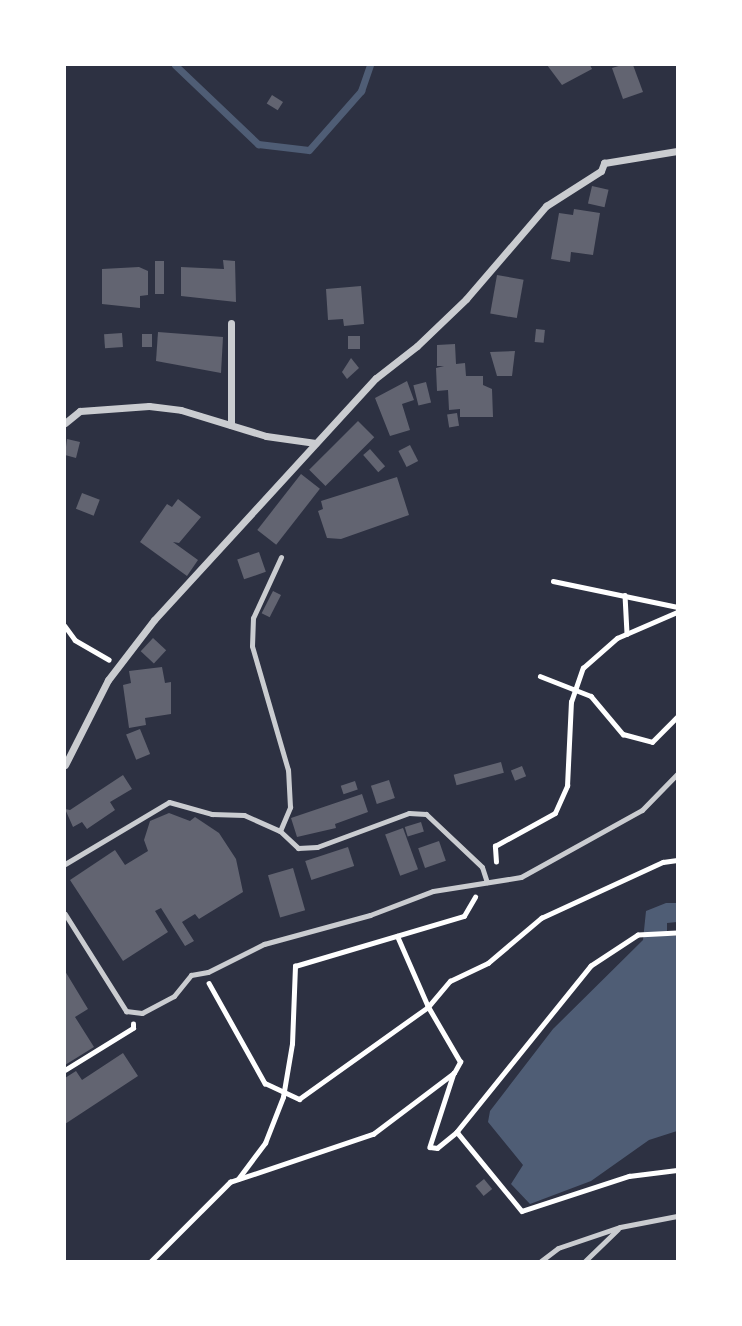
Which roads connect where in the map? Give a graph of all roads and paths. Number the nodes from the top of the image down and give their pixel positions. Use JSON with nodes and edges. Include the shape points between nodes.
{"nodes":[{"id":1,"x":677,"y":151,"type":"edge"},
{"id":2,"x":231,"y":323,"type":"dead end"},
{"id":3,"x":65,"y":423,"type":"edge"},
{"id":4,"x":231,"y":425,"type":"junction"},
{"id":5,"x":316,"y":443,"type":"junction"},
{"id":6,"x":281,"y":557,"type":"dead end"},
{"id":7,"x":553,"y":581,"type":"dead end"},
{"id":8,"x":625,"y":594,"type":"junction"},
{"id":9,"x":677,"y":610,"type":"edge"},
{"id":10,"x":65,"y":626,"type":"edge"},
{"id":11,"x":627,"y":634,"type":"junction"},
{"id":12,"x":118,"y":665,"type":"junction"},
{"id":13,"x":540,"y":676,"type":"dead end"},
{"id":14,"x":576,"y":688,"type":"junction"},
{"id":15,"x":677,"y":717,"type":"edge"},
{"id":16,"x":65,"y":765,"type":"edge"},
{"id":17,"x":677,"y":774,"type":"edge"},
{"id":18,"x":279,"y":831,"type":"junction"},
{"id":19,"x":677,"y":860,"type":"edge"},
{"id":20,"x":65,"y":864,"type":"edge"},
{"id":21,"x":496,"y":881,"type":"junction"},
{"id":22,"x":486,"y":882,"type":"junction"},
{"id":23,"x":65,"y":914,"type":"edge"},
{"id":24,"x":677,"y":933,"type":"edge"},
{"id":25,"x":397,"y":936,"type":"junction"},
{"id":26,"x":204,"y":973,"type":"junction"},
{"id":27,"x":428,"y":1007,"type":"junction"},
{"id":28,"x":134,"y":1012,"type":"junction"},
{"id":29,"x":65,"y":1070,"type":"edge"},
{"id":30,"x":454,"y":1073,"type":"junction"},
{"id":31,"x":284,"y":1089,"type":"junction"},
{"id":32,"x":457,"y":1132,"type":"junction"},
{"id":33,"x":677,"y":1170,"type":"edge"},
{"id":34,"x":237,"y":1180,"type":"junction"},
{"id":35,"x":677,"y":1216,"type":"edge"},
{"id":36,"x":620,"y":1227,"type":"junction"},
{"id":37,"x":150,"y":1261,"type":"edge"},
{"id":38,"x":541,"y":1261,"type":"edge"},
{"id":39,"x":585,"y":1261,"type":"edge"}],
"edges":[{"from":1,"to":5,"type":"street","via":[[604,163],[601,171],[546,206],[466,299],[376,378]]},
{"from":2,"to":4,"type":"street"},
{"from":3,"to":4,"type":"street","via":[[80,411],[149,406]]},
{"from":4,"to":5,"type":"street"},
{"from":5,"to":12,"type":"street"},
{"from":6,"to":18,"type":"lane","via":[[253,618],[252,646],[288,770],[290,807]]},
{"from":7,"to":8,"type":"path"},
{"from":8,"to":9,"type":"path"},
{"from":8,"to":11,"type":"path"},
{"from":9,"to":11,"type":"path"},
{"from":10,"to":12,"type":"path","via":[[75,640]]},
{"from":11,"to":14,"type":"path","via":[[583,668]]},
{"from":12,"to":16,"type":"street"},
{"from":13,"to":14,"type":"path"},
{"from":14,"to":15,"type":"path","via":[[591,696],[623,734],[652,743]]},
{"from":14,"to":21,"type":"path","via":[[567,786],[555,813],[495,846]]},
{"from":17,"to":21,"type":"lane","via":[[642,810],[619,824],[531,872]]},
{"from":18,"to":20,"type":"lane","via":[[244,815],[212,814],[169,802]]},
{"from":18,"to":22,"type":"lane","via":[[298,848],[317,847],[409,813],[426,814],[482,867]]},
{"from":19,"to":27,"type":"path","via":[[663,862],[541,918],[488,963],[450,981]]},
{"from":21,"to":22,"type":"lane"},
{"from":22,"to":25,"type":"path","via":[[464,916]]},
{"from":22,"to":26,"type":"lane","via":[[433,891],[370,915],[264,944]]},
{"from":23,"to":28,"type":"lane","via":[[126,1012]]},
{"from":24,"to":32,"type":"path","via":[[638,935],[590,966]]},
{"from":25,"to":27,"type":"path"},
{"from":25,"to":31,"type":"path","via":[[295,966],[292,1044]]},
{"from":26,"to":28,"type":"lane","via":[[191,975],[174,996],[142,1013]]},
{"from":26,"to":31,"type":"path","via":[[265,1083]]},
{"from":27,"to":30,"type":"path","via":[[460,1062]]},
{"from":27,"to":31,"type":"path","via":[[299,1099]]},
{"from":28,"to":29,"type":"path","via":[[133,1028]]},
{"from":30,"to":32,"type":"path","via":[[430,1147],[437,1148]]},
{"from":30,"to":34,"type":"path","via":[[373,1134]]},
{"from":31,"to":34,"type":"path","via":[[265,1143]]},
{"from":32,"to":33,"type":"path","via":[[522,1211],[629,1176]]},
{"from":34,"to":37,"type":"path"},
{"from":35,"to":36,"type":"lane"},
{"from":36,"to":38,"type":"lane","via":[[558,1248]]},
{"from":36,"to":39,"type":"lane"}]}
